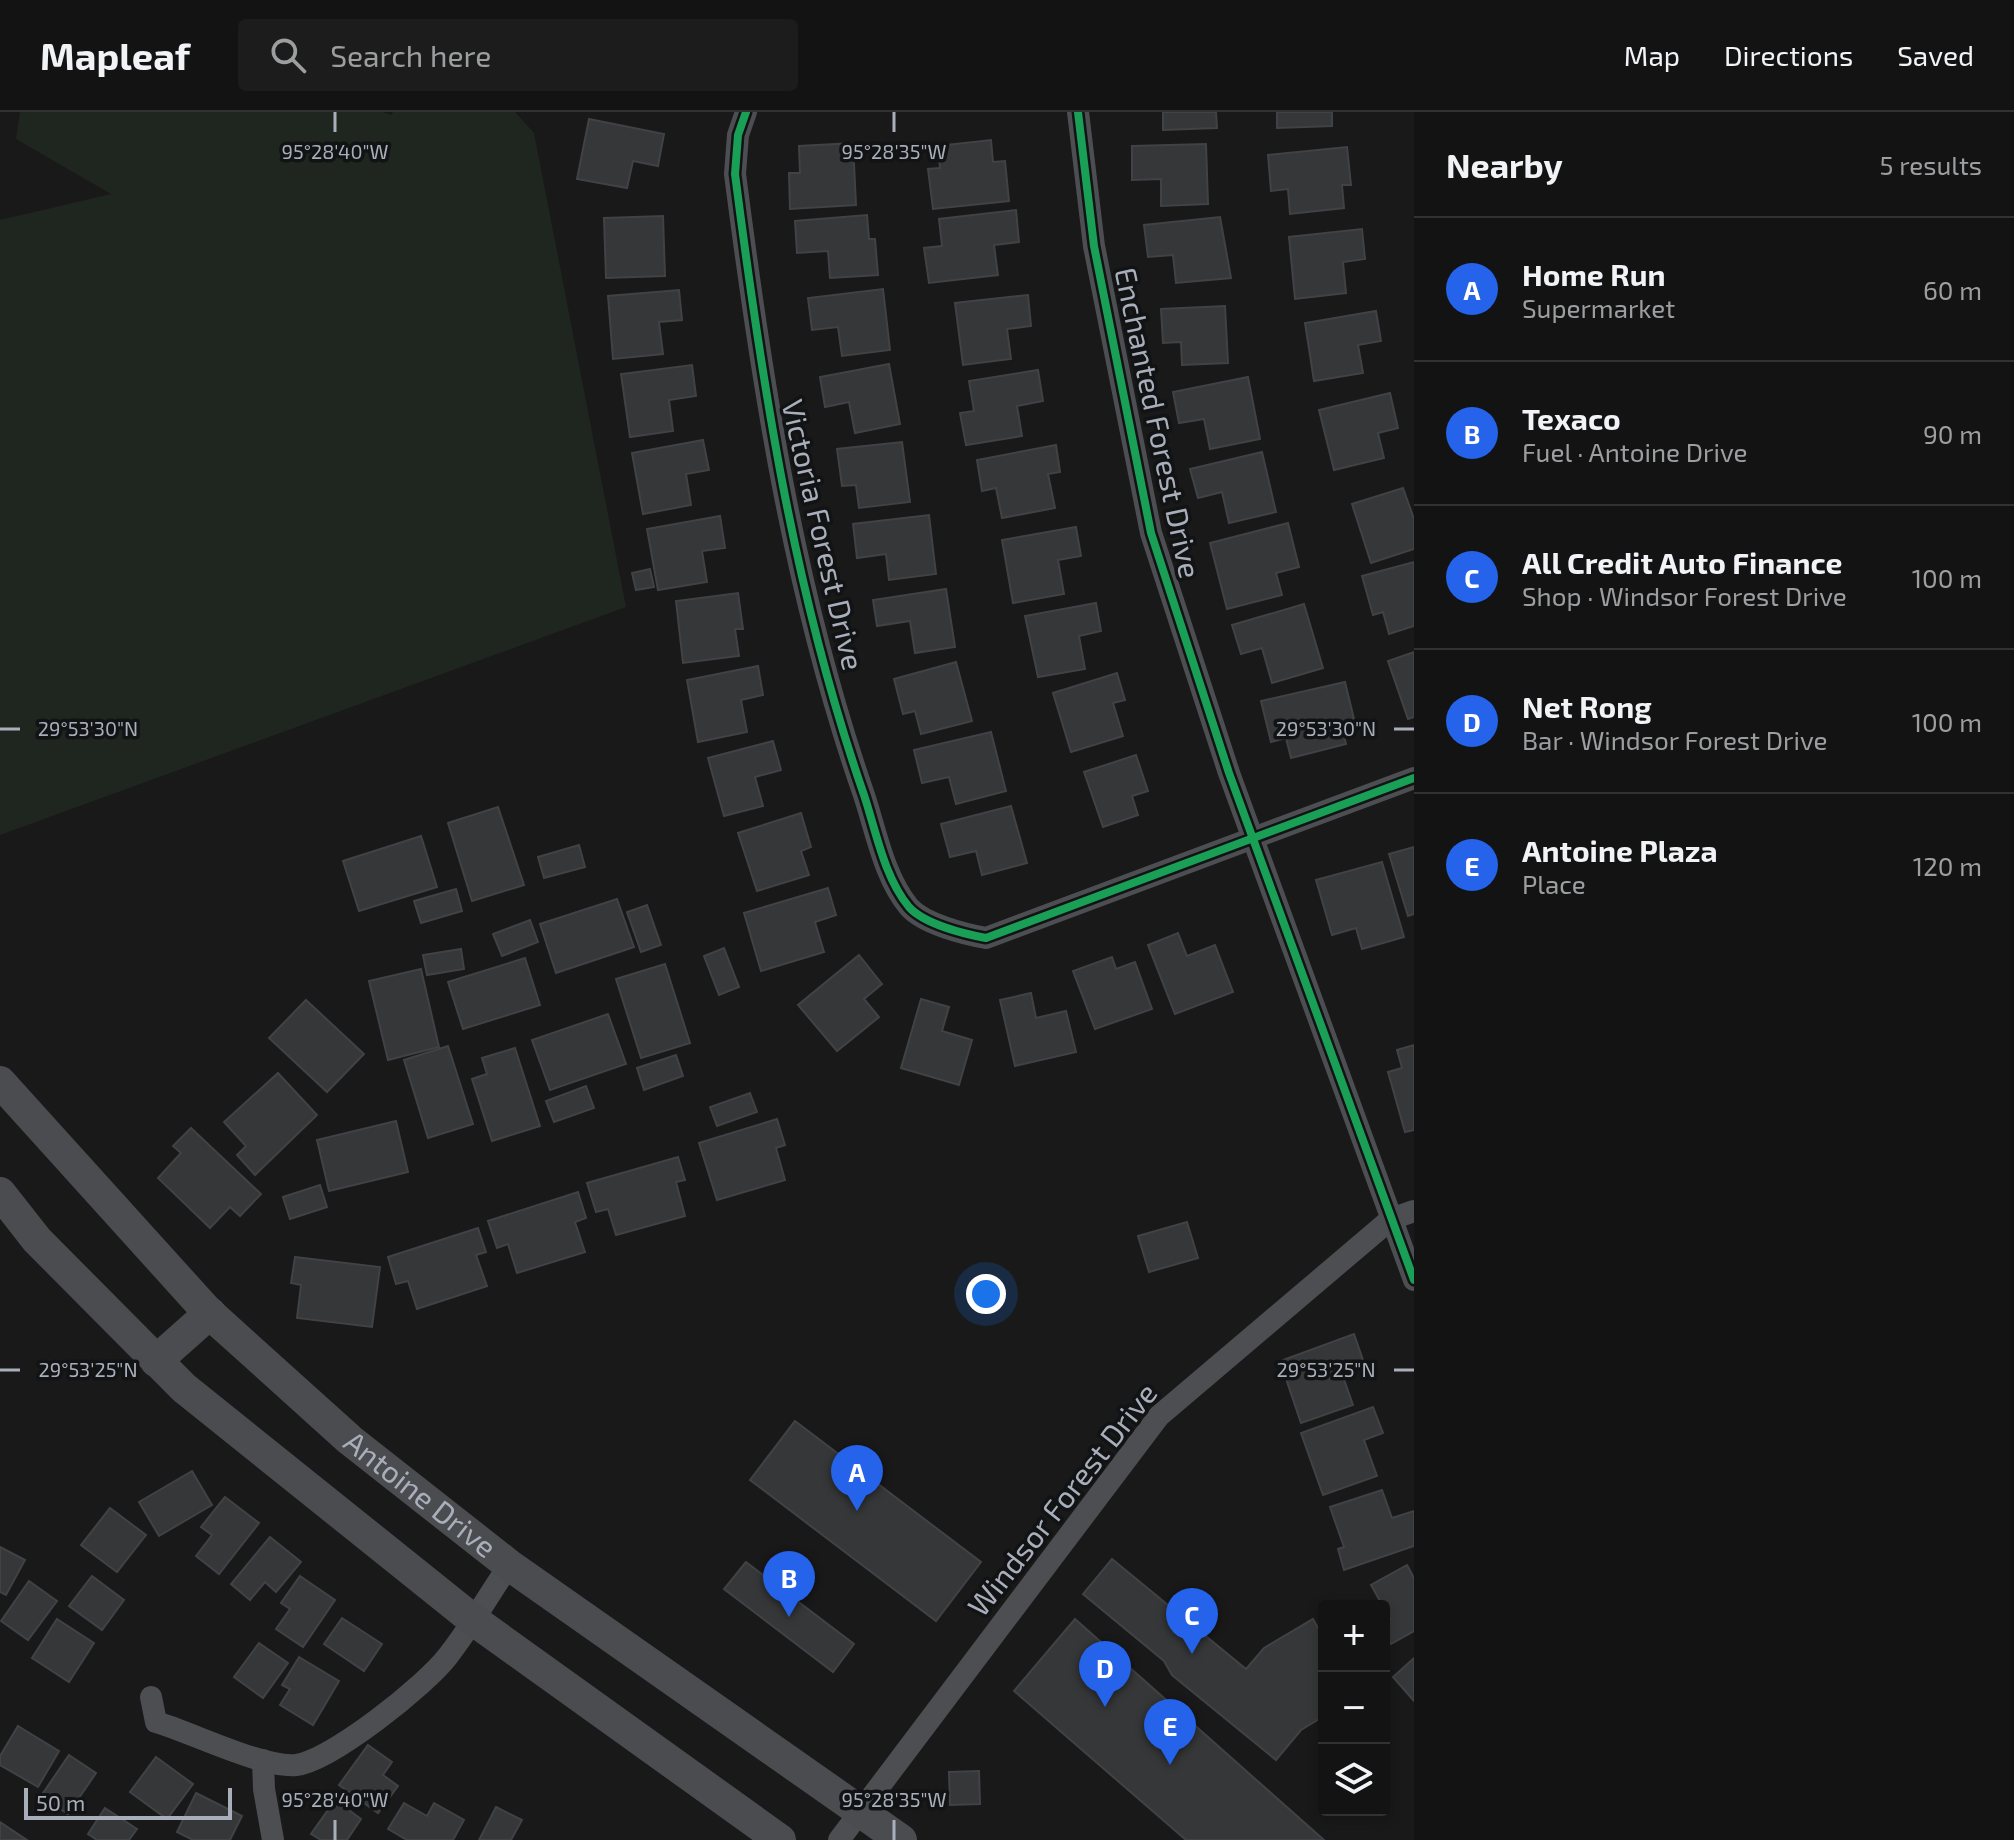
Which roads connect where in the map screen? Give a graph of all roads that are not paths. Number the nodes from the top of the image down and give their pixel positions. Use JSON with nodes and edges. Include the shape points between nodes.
{"nodes":[{"id":1,"x":746,"y":112,"type":"edge"},
{"id":2,"x":1078,"y":112,"type":"edge"},
{"id":3,"x":1414,"y":778,"type":"edge"},
{"id":4,"x":1253,"y":837,"type":"junction"},
{"id":5,"x":0,"y":1082,"type":"edge"},
{"id":6,"x":0,"y":1193,"type":"edge"},
{"id":7,"x":1414,"y":1211,"type":"edge"},
{"id":8,"x":1391,"y":1219,"type":"junction"},
{"id":9,"x":1414,"y":1280,"type":"edge"},
{"id":10,"x":210,"y":1313,"type":"junction"},
{"id":11,"x":156,"y":1361,"type":"junction"},
{"id":12,"x":509,"y":1565,"type":"junction"},
{"id":13,"x":472,"y":1619,"type":"junction"},
{"id":14,"x":151,"y":1697,"type":"dead end"},
{"id":15,"x":263,"y":1760,"type":"junction"},
{"id":16,"x":860,"y":1813,"type":"junction"},
{"id":17,"x":273,"y":1840,"type":"edge"},
{"id":18,"x":780,"y":1840,"type":"edge"},
{"id":19,"x":839,"y":1840,"type":"edge"},
{"id":20,"x":901,"y":1840,"type":"edge"}],
"edges":[{"from":1,"to":4,"type":"street","name":"Victoria Forest Drive","via":[[735,174],[774,448],[849,753],[892,876],[910,909],[954,932],[986,938]]},
{"from":2,"to":4,"type":"street","name":"Enchanted Forest Drive","via":[[1094,246],[1148,520]]},
{"from":3,"to":4,"type":"street"},
{"from":4,"to":8,"type":"street","name":"Enchanted Forest Drive"},
{"from":5,"to":10,"type":"main road","name":"Antoine Drive"},
{"from":6,"to":11,"type":"main road","via":[[37,1240]]},
{"from":7,"to":8,"type":"street","name":"Windsor Forest Drive"},
{"from":8,"to":9,"type":"street","name":"Enchanted Forest Drive"},
{"from":8,"to":16,"type":"street","name":"Windsor Forest Drive","via":[[1159,1416]]},
{"from":10,"to":11,"type":"main road"},
{"from":10,"to":12,"type":"main road","name":"Antoine Drive","via":[[350,1440]]},
{"from":11,"to":13,"type":"main road"},
{"from":12,"to":13,"type":"street"},
{"from":12,"to":16,"type":"main road","name":"Antoine Drive"},
{"from":13,"to":15,"type":"street","via":[[446,1659],[337,1749],[295,1765]]},
{"from":13,"to":18,"type":"main road"},
{"from":14,"to":15,"type":"street","via":[[156,1722]]},
{"from":15,"to":17,"type":"street"},
{"from":16,"to":19,"type":"street","name":"Windsor Forest Drive"},
{"from":16,"to":20,"type":"main road","name":"Antoine Drive"}]}
